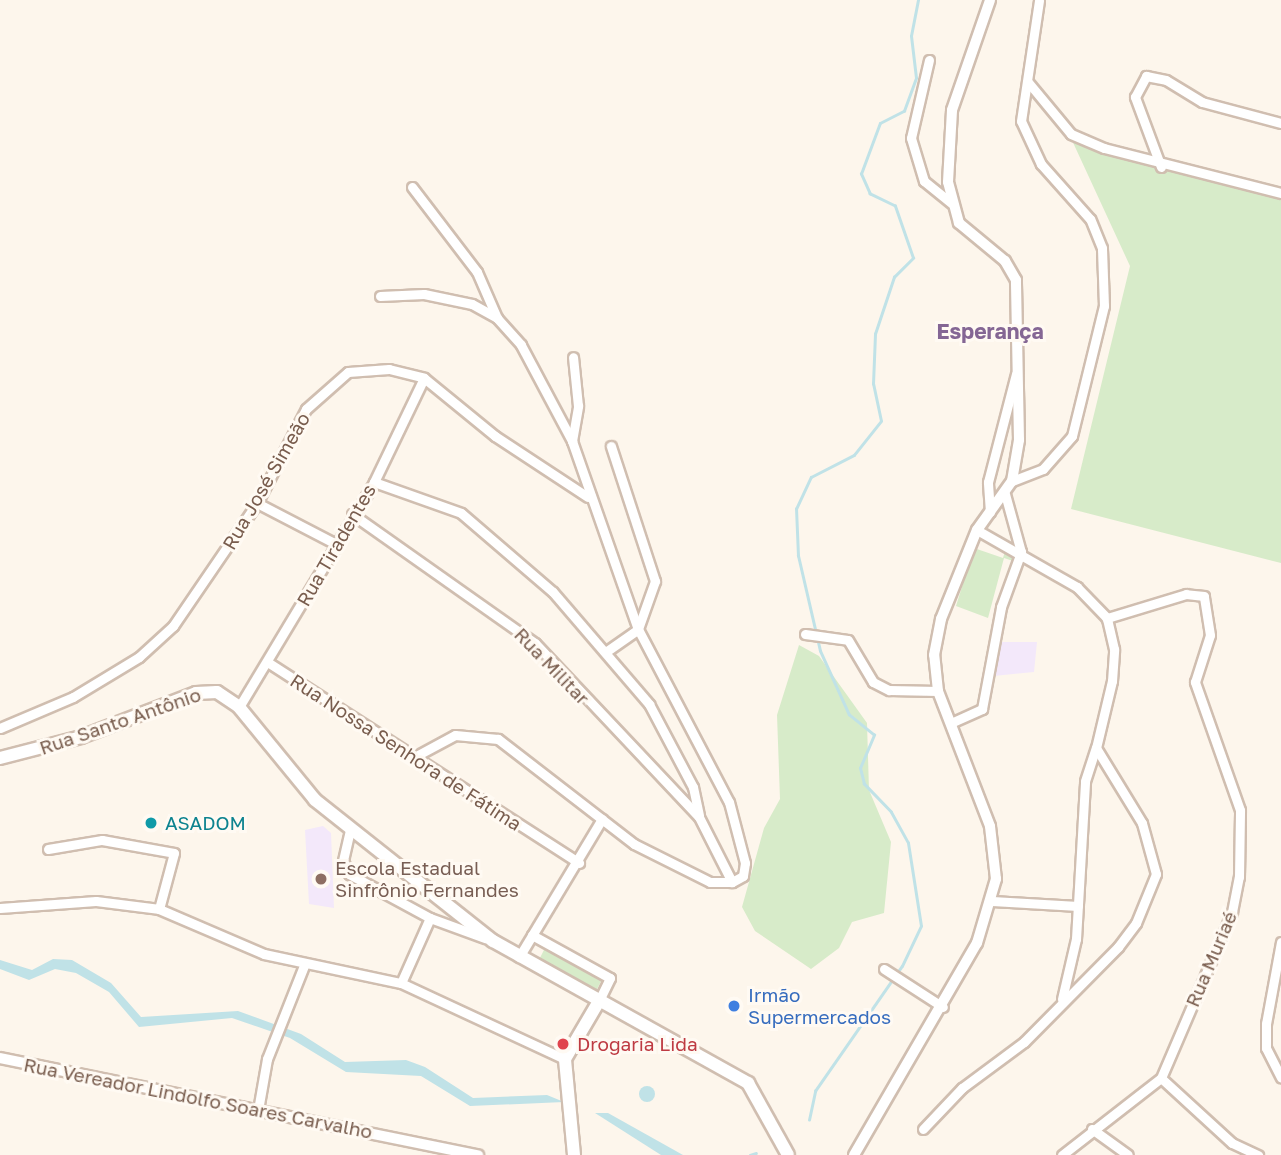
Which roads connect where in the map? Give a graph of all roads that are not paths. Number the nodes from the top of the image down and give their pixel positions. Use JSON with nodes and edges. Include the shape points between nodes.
{"nodes":[{"id":1,"x":990,"y":0,"type":"edge"},
{"id":2,"x":1039,"y":0,"type":"edge"},
{"id":3,"x":929,"y":60,"type":"dead end"},
{"id":4,"x":1028,"y":82,"type":"junction"},
{"id":5,"x":1281,"y":123,"type":"edge"},
{"id":6,"x":1161,"y":167,"type":"junction"},
{"id":7,"x":412,"y":187,"type":"dead end"},
{"id":8,"x":1281,"y":192,"type":"edge"},
{"id":9,"x":951,"y":203,"type":"junction"},
{"id":10,"x":380,"y":296,"type":"dead end"},
{"id":11,"x":497,"y":318,"type":"junction"},
{"id":12,"x":573,"y":357,"type":"dead end"},
{"id":13,"x":1018,"y":366,"type":"junction"},
{"id":14,"x":424,"y":378,"type":"junction"},
{"id":15,"x":572,"y":441,"type":"junction"},
{"id":16,"x":611,"y":446,"type":"dead end"},
{"id":17,"x":1012,"y":481,"type":"junction"},
{"id":18,"x":374,"y":482,"type":"junction"},
{"id":19,"x":1005,"y":494,"type":"junction"},
{"id":20,"x":588,"y":497,"type":"junction"},
{"id":21,"x":257,"y":503,"type":"junction"},
{"id":22,"x":990,"y":512,"type":"junction"},
{"id":23,"x":352,"y":514,"type":"junction"},
{"id":24,"x":977,"y":530,"type":"junction"},
{"id":25,"x":336,"y":544,"type":"junction"},
{"id":26,"x":1021,"y":552,"type":"junction"},
{"id":27,"x":1107,"y":618,"type":"junction"},
{"id":28,"x":638,"y":629,"type":"junction"},
{"id":29,"x":808,"y":634,"type":"dead end"},
{"id":30,"x":607,"y":651,"type":"junction"},
{"id":31,"x":269,"y":663,"type":"junction"},
{"id":32,"x":939,"y":691,"type":"junction"},
{"id":33,"x":239,"y":707,"type":"junction"},
{"id":34,"x":953,"y":722,"type":"junction"},
{"id":35,"x":0,"y":728,"type":"edge"},
{"id":36,"x":1096,"y":748,"type":"junction"},
{"id":37,"x":416,"y":756,"type":"junction"},
{"id":38,"x":0,"y":758,"type":"edge"},
{"id":39,"x":699,"y":817,"type":"junction"},
{"id":40,"x":602,"y":819,"type":"junction"},
{"id":41,"x":350,"y":830,"type":"junction"},
{"id":42,"x":48,"y":849,"type":"dead end"},
{"id":43,"x":579,"y":863,"type":"junction"},
{"id":44,"x":732,"y":882,"type":"junction"},
{"id":45,"x":992,"y":901,"type":"junction"},
{"id":46,"x":1078,"y":906,"type":"junction"},
{"id":47,"x":0,"y":908,"type":"edge"},
{"id":48,"x":159,"y":909,"type":"junction"},
{"id":49,"x":430,"y":918,"type":"junction"},
{"id":50,"x":532,"y":935,"type":"junction"},
{"id":51,"x":493,"y":941,"type":"junction"},
{"id":52,"x":1281,"y":942,"type":"edge"},
{"id":53,"x":519,"y":957,"type":"junction"},
{"id":54,"x":306,"y":963,"type":"junction"},
{"id":55,"x":888,"y":971,"type":"dead end"},
{"id":56,"x":401,"y":983,"type":"junction"},
{"id":57,"x":599,"y":1001,"type":"junction"},
{"id":58,"x":1061,"y":1001,"type":"junction"},
{"id":59,"x":943,"y":1007,"type":"junction"},
{"id":60,"x":0,"y":1058,"type":"edge"},
{"id":61,"x":565,"y":1059,"type":"junction"},
{"id":62,"x":1281,"y":1077,"type":"edge"},
{"id":63,"x":1161,"y":1078,"type":"junction"},
{"id":64,"x":258,"y":1110,"type":"junction"},
{"id":65,"x":923,"y":1129,"type":"dead end"},
{"id":66,"x":1091,"y":1129,"type":"junction"},
{"id":67,"x":478,"y":1155,"type":"edge"},
{"id":68,"x":574,"y":1155,"type":"edge"},
{"id":69,"x":788,"y":1155,"type":"edge"},
{"id":70,"x":853,"y":1155,"type":"edge"},
{"id":71,"x":1062,"y":1155,"type":"edge"},
{"id":72,"x":1128,"y":1155,"type":"edge"},
{"id":73,"x":1258,"y":1155,"type":"edge"}],
"edges":[{"from":1,"to":9,"type":"street","via":[[952,110],[946,146]]},
{"from":2,"to":4,"type":"street"},
{"from":3,"to":9,"type":"street","via":[[911,138],[924,181]]},
{"from":4,"to":6,"type":"street","via":[[1071,134]]},
{"from":4,"to":17,"type":"street","via":[[1021,121],[1029,145],[1090,219],[1106,272],[1080,419],[1042,469]]},
{"from":5,"to":6,"type":"street","via":[[1202,102],[1166,80],[1146,76],[1135,97]]},
{"from":6,"to":8,"type":"street"},
{"from":7,"to":11,"type":"street","via":[[478,272]]},
{"from":9,"to":13,"type":"street","via":[[959,223],[1005,261],[1016,280]]},
{"from":10,"to":11,"type":"street","via":[[424,294]]},
{"from":11,"to":15,"type":"street","via":[[521,345]]},
{"from":12,"to":15,"type":"street","via":[[578,406]]},
{"from":13,"to":17,"type":"street"},
{"from":13,"to":22,"type":"street","via":[[988,482]]},
{"from":14,"to":18,"type":"street","name":"Rua Tiradentes"},
{"from":14,"to":20,"type":"street","name":"Rua José Simeão","via":[[495,436]]},
{"from":14,"to":21,"type":"street","name":"Rua José Simeão","via":[[370,368],[335,380],[306,410]]},
{"from":15,"to":20,"type":"street"},
{"from":16,"to":28,"type":"street","via":[[655,581]]},
{"from":17,"to":19,"type":"street"},
{"from":18,"to":23,"type":"street","name":"Rua Tiradentes"},
{"from":18,"to":30,"type":"street","via":[[433,499],[486,530]]},
{"from":19,"to":22,"type":"street"},
{"from":19,"to":26,"type":"street"},
{"from":20,"to":28,"type":"street"},
{"from":21,"to":25,"type":"street"},
{"from":21,"to":35,"type":"street","name":"Rua José Simeão","via":[[190,606],[139,657],[29,721]]},
{"from":22,"to":24,"type":"street"},
{"from":23,"to":25,"type":"street","name":"Rua Tiradentes"},
{"from":23,"to":39,"type":"street","name":"Rua Militar","via":[[535,643]]},
{"from":24,"to":26,"type":"street"},
{"from":24,"to":32,"type":"street","via":[[936,637]]},
{"from":25,"to":31,"type":"street","name":"Rua Tiradentes"},
{"from":26,"to":27,"type":"street","via":[[1089,597]]},
{"from":26,"to":34,"type":"street","via":[[1001,607],[982,709]]},
{"from":27,"to":36,"type":"street","via":[[1114,649],[1112,681]]},
{"from":27,"to":63,"type":"street","name":"Rua Muriaé","via":[[1186,594],[1204,596],[1210,635],[1195,682],[1237,798],[1239,877],[1231,912]]},
{"from":28,"to":30,"type":"street"},
{"from":28,"to":44,"type":"street","via":[[729,802],[745,863],[743,876]]},
{"from":29,"to":32,"type":"street","via":[[838,635],[853,645],[873,682],[901,692]]},
{"from":30,"to":39,"type":"street","via":[[673,746]]},
{"from":31,"to":33,"type":"street","name":"Rua Tiradentes"},
{"from":31,"to":37,"type":"street","name":"Rua Nossa Senhora de Fátima","via":[[354,723]]},
{"from":32,"to":34,"type":"street"},
{"from":33,"to":38,"type":"main road","name":"Rua Santo Antônio","via":[[217,692],[197,693],[81,737]]},
{"from":33,"to":41,"type":"main road","name":"Rua Santo Antônio","via":[[315,800]]},
{"from":34,"to":45,"type":"street","via":[[990,825],[997,859]]},
{"from":36,"to":46,"type":"street","via":[[1085,781]]},
{"from":36,"to":58,"type":"street","via":[[1143,823],[1156,874],[1136,923]]},
{"from":37,"to":40,"type":"street","via":[[456,735],[483,734],[545,770]]},
{"from":37,"to":43,"type":"street","name":"Rua Nossa Senhora de Fátima"},
{"from":39,"to":44,"type":"street"},
{"from":40,"to":43,"type":"street"},
{"from":40,"to":44,"type":"street","via":[[684,871]]},
{"from":41,"to":49,"type":"street","name":"Rua Santo Antônio","via":[[343,861],[349,874]]},
{"from":41,"to":51,"type":"main road","name":"Rua Santo Antônio"},
{"from":42,"to":48,"type":"street","via":[[102,840],[174,853]]},
{"from":43,"to":50,"type":"street"},
{"from":45,"to":46,"type":"street"},
{"from":45,"to":59,"type":"street"},
{"from":46,"to":58,"type":"street"},
{"from":47,"to":48,"type":"street","via":[[96,901]]},
{"from":48,"to":54,"type":"street","via":[[264,954]]},
{"from":49,"to":51,"type":"street","name":"Rua Santo Antônio"},
{"from":49,"to":56,"type":"street"},
{"from":50,"to":53,"type":"street"},
{"from":50,"to":57,"type":"street","via":[[610,978]]},
{"from":51,"to":53,"type":"main road","name":"Rua Santo Antônio"},
{"from":52,"to":62,"type":"street","via":[[1266,1024],[1266,1048]]},
{"from":53,"to":57,"type":"main road","name":"Rua Santo Antônio"},
{"from":54,"to":56,"type":"street"},
{"from":54,"to":64,"type":"street","via":[[263,1070]]},
{"from":55,"to":59,"type":"street"},
{"from":56,"to":61,"type":"street"},
{"from":57,"to":61,"type":"main road"},
{"from":57,"to":69,"type":"main road","name":"Rua Santo Antônio","via":[[748,1083]]},
{"from":58,"to":65,"type":"street","via":[[1024,1042],[961,1088]]},
{"from":59,"to":70,"type":"street"},
{"from":60,"to":64,"type":"street","name":"Rua Vereador Lindolfo Soares Carvalho"},
{"from":61,"to":68,"type":"main road"},
{"from":63,"to":66,"type":"street"},
{"from":63,"to":73,"type":"street","via":[[1233,1143]]},
{"from":64,"to":67,"type":"street","name":"Rua Vereador Lindolfo Soares Carvalho"},
{"from":66,"to":71,"type":"street"},
{"from":66,"to":72,"type":"street"}]}
